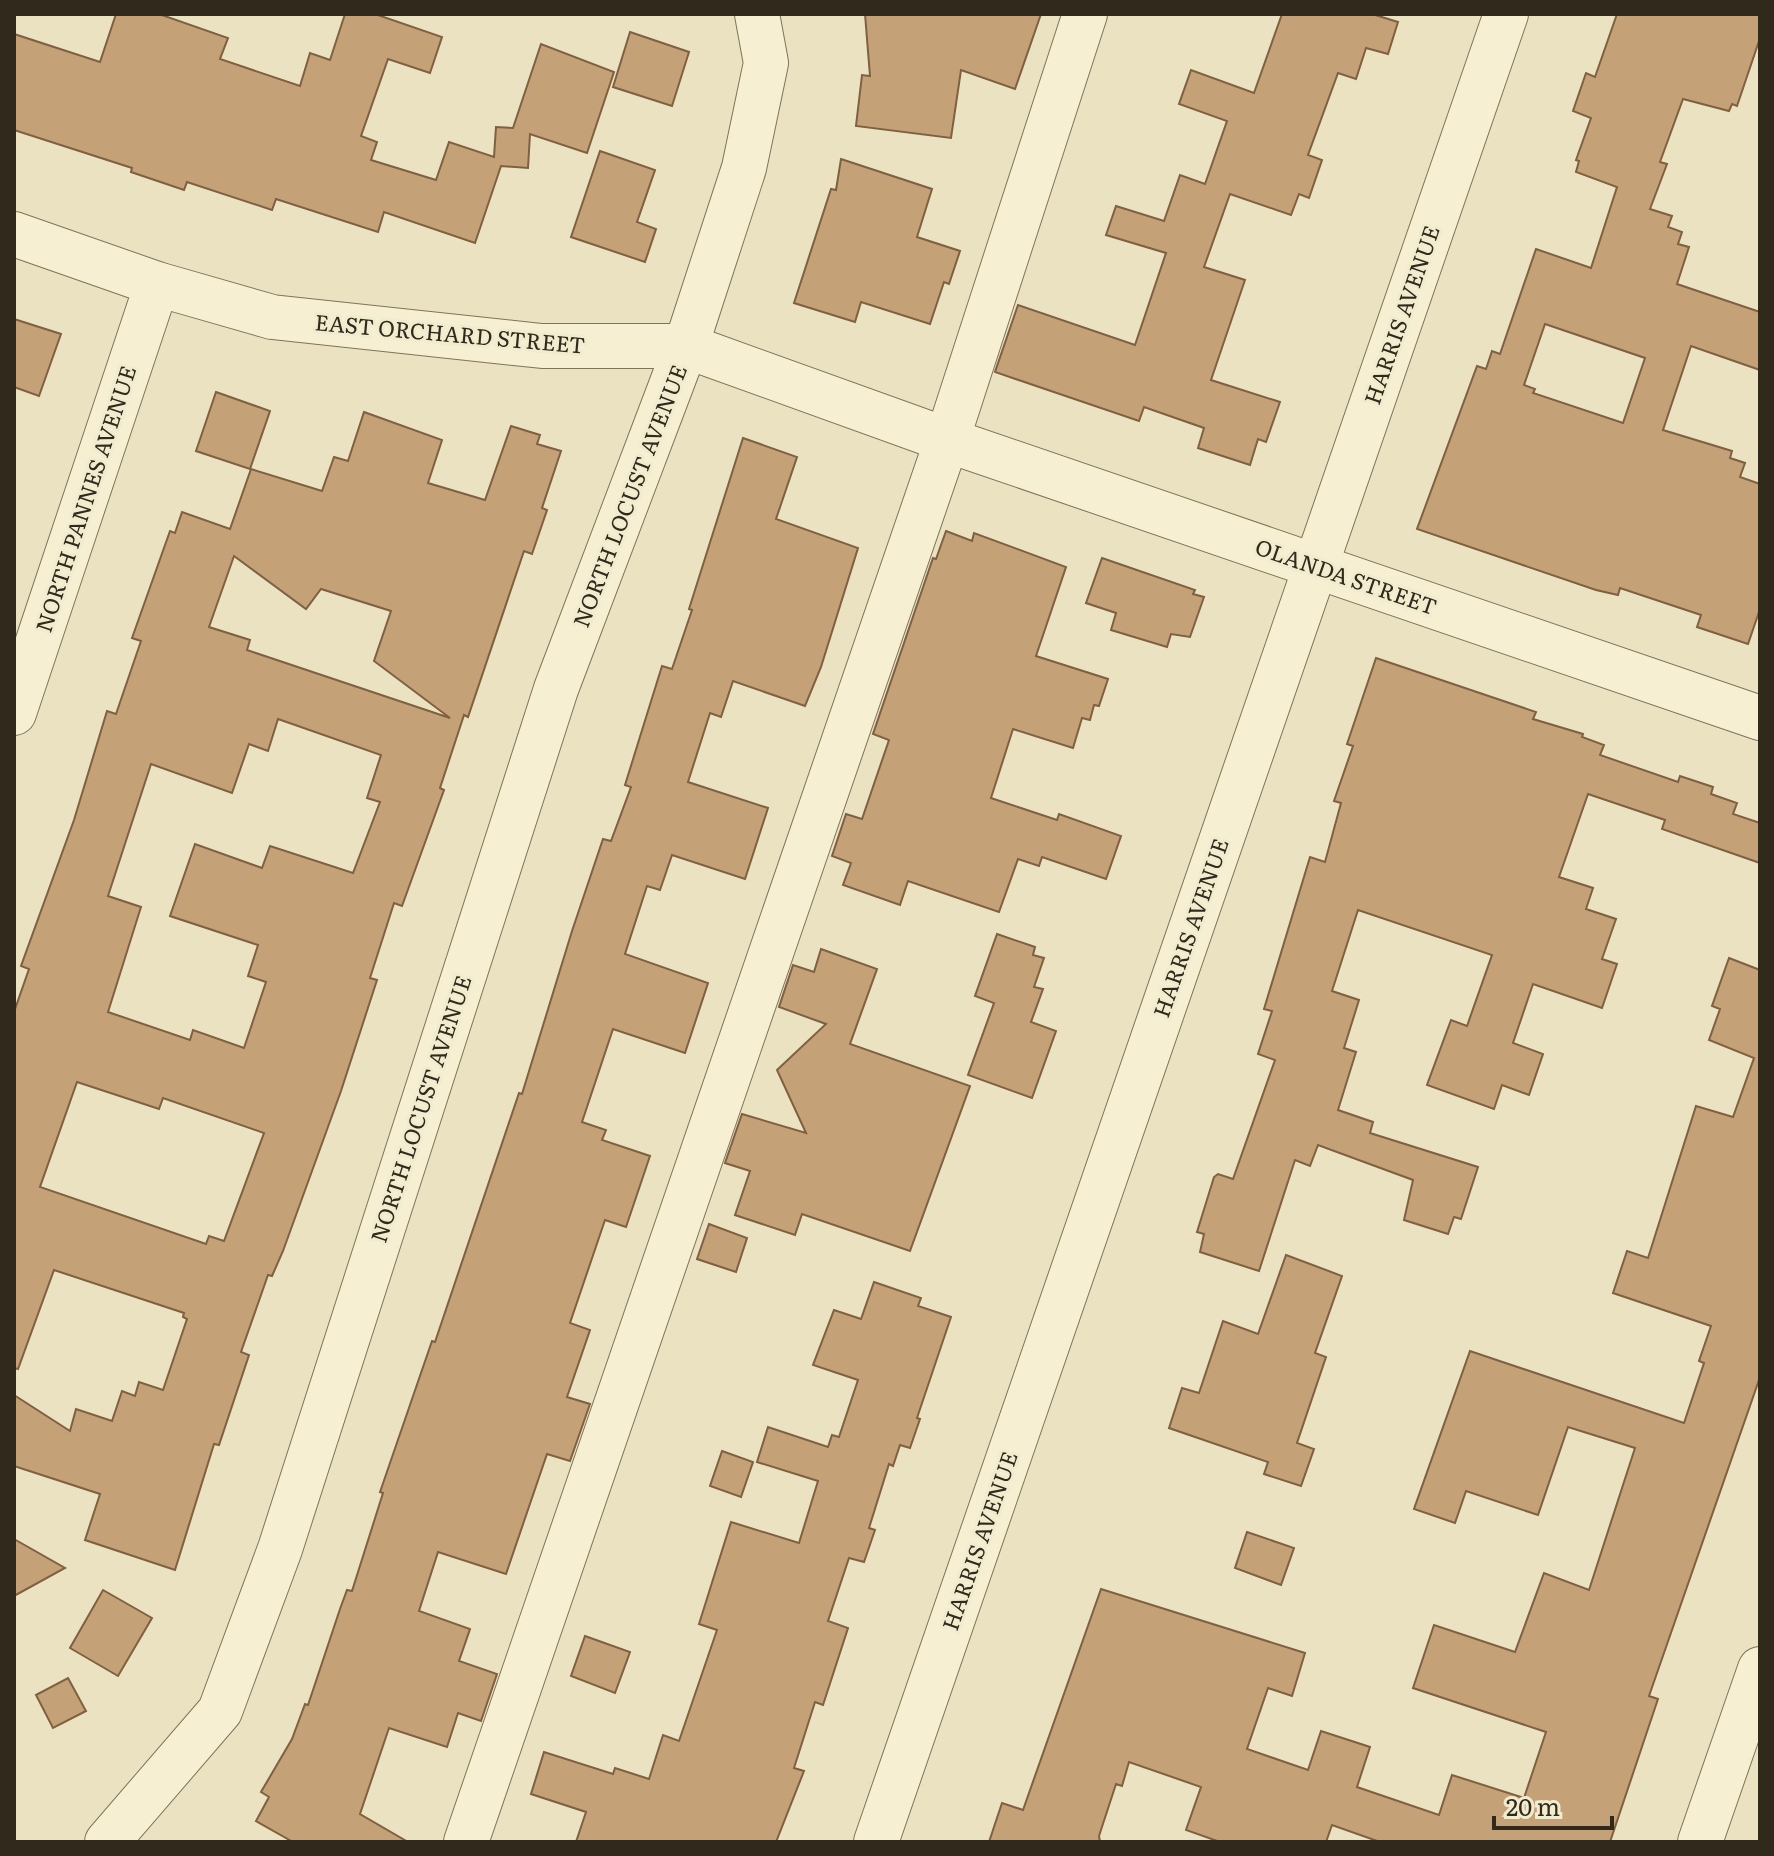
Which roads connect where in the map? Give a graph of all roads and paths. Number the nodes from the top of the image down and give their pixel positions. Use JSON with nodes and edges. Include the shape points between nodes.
{"nodes":[{"id":1,"x":757,"y":14,"type":"edge"},
{"id":2,"x":1085,"y":14,"type":"edge"},
{"id":3,"x":1506,"y":14,"type":"edge"},
{"id":4,"x":14,"y":234,"type":"edge"},
{"id":5,"x":157,"y":284,"type":"junction"},
{"id":6,"x":686,"y":346,"type":"junction"},
{"id":7,"x":940,"y":438,"type":"junction"},
{"id":8,"x":1315,"y":566,"type":"junction"},
{"id":9,"x":14,"y":713,"type":"edge"},
{"id":10,"x":1760,"y":718,"type":"edge"},
{"id":11,"x":1760,"y":1669,"type":"edge"},
{"id":12,"x":107,"y":1842,"type":"edge"},
{"id":13,"x":466,"y":1842,"type":"edge"},
{"id":14,"x":876,"y":1842,"type":"edge"},
{"id":15,"x":1700,"y":1842,"type":"edge"}],
"edges":[{"from":1,"to":6,"type":"street","name":"NORTH LOCUST AVENUE","via":[[766,63],[744,168]]},
{"from":2,"to":7,"type":"street"},
{"from":3,"to":8,"type":"street","name":"HARRIS AVENUE"},
{"from":4,"to":5,"type":"street","name":"EAST ORCHARD STREET"},
{"from":5,"to":6,"type":"street","name":"EAST ORCHARD STREET","via":[[272,317],[377,330],[542,346]]},
{"from":5,"to":9,"type":"street","name":"NORTH PANNES AVENUE"},
{"from":6,"to":7,"type":"street","name":"EAST ORCHARD STREET"},
{"from":6,"to":12,"type":"street","name":"NORTH LOCUST AVENUE","via":[[556,689],[280,1549],[220,1711]]},
{"from":7,"to":8,"type":"street","name":"OLANDA STREET"},
{"from":7,"to":13,"type":"street"},
{"from":8,"to":10,"type":"street","name":"OLANDA STREET"},
{"from":8,"to":14,"type":"street","name":"HARRIS AVENUE"},
{"from":11,"to":15,"type":"street"}]}
